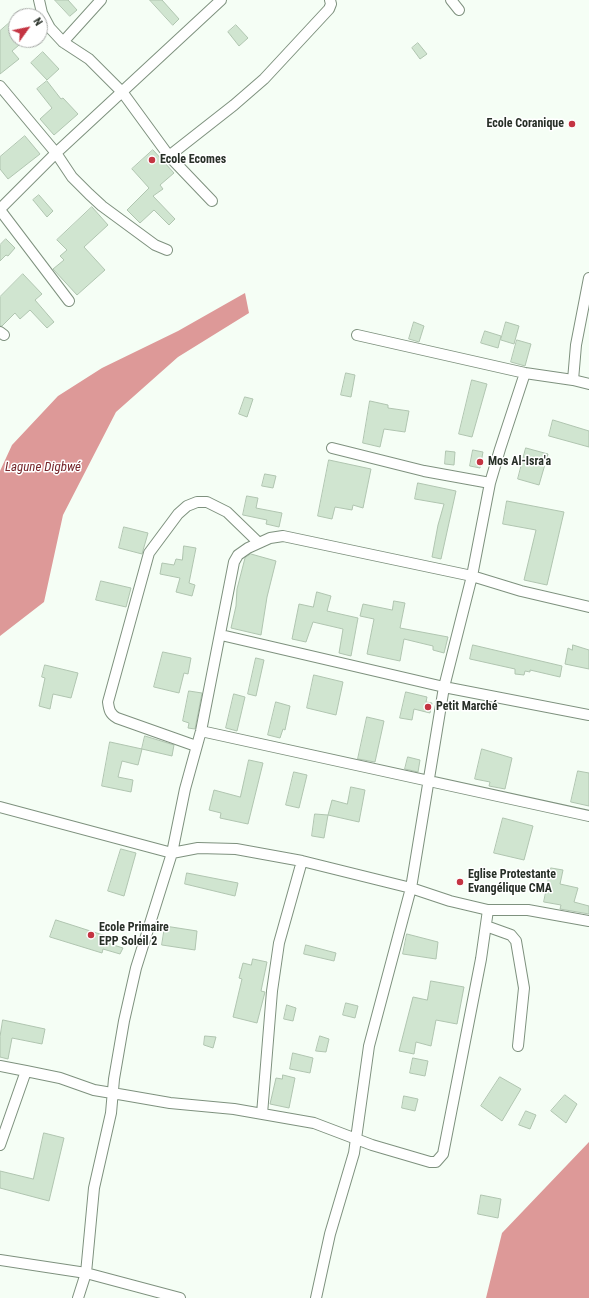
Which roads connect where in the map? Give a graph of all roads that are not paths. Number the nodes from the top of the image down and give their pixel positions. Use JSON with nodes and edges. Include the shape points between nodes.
{"nodes":[{"id":1,"x":39,"y":0,"type":"edge"},
{"id":2,"x":101,"y":0,"type":"edge"},
{"id":3,"x":221,"y":0,"type":"edge"},
{"id":4,"x":330,"y":0,"type":"edge"},
{"id":5,"x":451,"y":0,"type":"edge"},
{"id":6,"x":459,"y":10,"type":"dead end"},
{"id":7,"x":63,"y":42,"type":"junction"},
{"id":8,"x":0,"y":86,"type":"edge"},
{"id":9,"x":123,"y":93,"type":"junction"},
{"id":10,"x":56,"y":153,"type":"junction"},
{"id":11,"x":169,"y":156,"type":"junction"},
{"id":12,"x":212,"y":201,"type":"dead end"},
{"id":13,"x":0,"y":210,"type":"edge"},
{"id":14,"x":167,"y":250,"type":"dead end"},
{"id":15,"x":589,"y":278,"type":"edge"},
{"id":16,"x":69,"y":301,"type":"dead end"},
{"id":17,"x":357,"y":335,"type":"dead end"},
{"id":18,"x":525,"y":373,"type":"junction"},
{"id":19,"x":572,"y":380,"type":"junction"},
{"id":20,"x":589,"y":384,"type":"edge"},
{"id":21,"x":332,"y":448,"type":"dead end"},
{"id":22,"x":490,"y":483,"type":"junction"},
{"id":23,"x":259,"y":543,"type":"junction"},
{"id":24,"x":472,"y":576,"type":"junction"},
{"id":25,"x":589,"y":607,"type":"edge"},
{"id":26,"x":221,"y":635,"type":"junction"},
{"id":27,"x":444,"y":687,"type":"junction"},
{"id":28,"x":589,"y":715,"type":"edge"},
{"id":29,"x":201,"y":731,"type":"junction"},
{"id":30,"x":196,"y":746,"type":"junction"},
{"id":31,"x":428,"y":781,"type":"junction"},
{"id":32,"x":0,"y":808,"type":"edge"},
{"id":33,"x":589,"y":816,"type":"edge"},
{"id":34,"x":172,"y":853,"type":"junction"},
{"id":35,"x":302,"y":861,"type":"junction"},
{"id":36,"x":410,"y":888,"type":"junction"},
{"id":37,"x":488,"y":910,"type":"junction"},
{"id":38,"x":589,"y":921,"type":"edge"},
{"id":39,"x":486,"y":926,"type":"junction"},
{"id":40,"x":518,"y":1046,"type":"dead end"},
{"id":41,"x":0,"y":1066,"type":"edge"},
{"id":42,"x":26,"y":1072,"type":"junction"},
{"id":43,"x":113,"y":1093,"type":"junction"},
{"id":44,"x":262,"y":1114,"type":"junction"},
{"id":45,"x":357,"y":1138,"type":"junction"},
{"id":46,"x":0,"y":1145,"type":"edge"},
{"id":47,"x":0,"y":1260,"type":"edge"},
{"id":48,"x":86,"y":1273,"type":"junction"},
{"id":49,"x":78,"y":1298,"type":"edge"},
{"id":50,"x":180,"y":1298,"type":"edge"},
{"id":51,"x":316,"y":1298,"type":"edge"}],
"edges":[{"from":1,"to":7,"type":"street","via":[[50,28]]},
{"from":2,"to":7,"type":"street"},
{"from":3,"to":9,"type":"street"},
{"from":4,"to":11,"type":"street","via":[[329,9],[264,79]]},
{"from":5,"to":6,"type":"street"},
{"from":7,"to":9,"type":"street","via":[[89,59]]},
{"from":8,"to":10,"type":"street"},
{"from":9,"to":10,"type":"street"},
{"from":9,"to":11,"type":"street"},
{"from":10,"to":13,"type":"street"},
{"from":10,"to":14,"type":"street","via":[[72,177],[102,206],[155,245]]},
{"from":11,"to":12,"type":"street"},
{"from":13,"to":16,"type":"street"},
{"from":15,"to":19,"type":"street"},
{"from":17,"to":18,"type":"street"},
{"from":18,"to":19,"type":"street"},
{"from":18,"to":22,"type":"street"},
{"from":19,"to":20,"type":"street"},
{"from":21,"to":22,"type":"street","via":[[424,471]]},
{"from":22,"to":24,"type":"street"},
{"from":23,"to":24,"type":"street","via":[[283,536],[299,538]]},
{"from":23,"to":26,"type":"street","via":[[238,555],[234,562]]},
{"from":23,"to":30,"type":"street","via":[[227,512],[206,502],[197,502],[178,514],[149,552],[108,702],[109,709],[117,718]]},
{"from":24,"to":25,"type":"street"},
{"from":24,"to":27,"type":"street"},
{"from":26,"to":27,"type":"street"},
{"from":26,"to":29,"type":"street"},
{"from":27,"to":28,"type":"street"},
{"from":27,"to":31,"type":"street"},
{"from":29,"to":30,"type":"street"},
{"from":29,"to":31,"type":"street"},
{"from":30,"to":34,"type":"street"},
{"from":31,"to":33,"type":"street"},
{"from":31,"to":36,"type":"street"},
{"from":32,"to":34,"type":"street"},
{"from":34,"to":35,"type":"street","via":[[198,848],[236,849]]},
{"from":34,"to":43,"type":"street","via":[[136,968],[124,1021]]},
{"from":35,"to":36,"type":"street"},
{"from":35,"to":44,"type":"street","via":[[279,943],[272,991]]},
{"from":36,"to":37,"type":"street"},
{"from":36,"to":45,"type":"street","via":[[368,1046]]},
{"from":37,"to":38,"type":"street","via":[[528,910]]},
{"from":37,"to":39,"type":"street"},
{"from":39,"to":40,"type":"street","via":[[511,935],[516,941],[524,988]]},
{"from":39,"to":45,"type":"street","via":[[440,1160],[430,1162]]},
{"from":41,"to":42,"type":"street"},
{"from":42,"to":43,"type":"street","via":[[60,1078],[94,1090]]},
{"from":42,"to":46,"type":"street"},
{"from":43,"to":44,"type":"street"},
{"from":43,"to":48,"type":"street","via":[[112,1113],[94,1188]]},
{"from":44,"to":45,"type":"street","via":[[314,1123]]},
{"from":45,"to":51,"type":"street","via":[[330,1234]]},
{"from":47,"to":48,"type":"street"},
{"from":48,"to":49,"type":"street"},
{"from":48,"to":50,"type":"street"}]}
